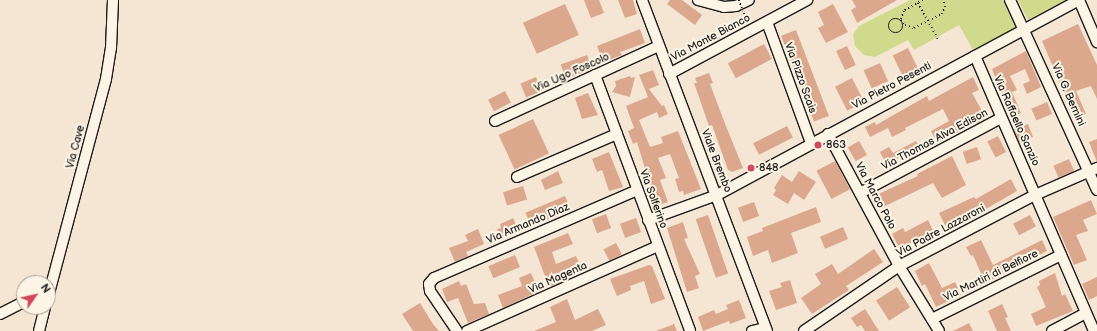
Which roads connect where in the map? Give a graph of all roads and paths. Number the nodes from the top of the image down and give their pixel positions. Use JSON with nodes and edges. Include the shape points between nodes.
{"nodes":[{"id":1,"x":113,"y":0,"type":"edge"},
{"id":2,"x":642,"y":0,"type":"edge"},
{"id":3,"x":698,"y":0,"type":"edge"},
{"id":4,"x":739,"y":0,"type":"edge"},
{"id":5,"x":749,"y":0,"type":"edge"},
{"id":6,"x":807,"y":0,"type":"edge"},
{"id":7,"x":923,"y":0,"type":"edge"},
{"id":8,"x":943,"y":0,"type":"edge"},
{"id":9,"x":1010,"y":0,"type":"edge"},
{"id":10,"x":1079,"y":0,"type":"edge"},
{"id":11,"x":918,"y":2,"type":"junction"},
{"id":12,"x":928,"y":21,"type":"junction"},
{"id":13,"x":767,"y":22,"type":"junction"},
{"id":14,"x":903,"y":23,"type":"junction"},
{"id":15,"x":1025,"y":29,"type":"junction"},
{"id":16,"x":750,"y":30,"type":"junction"},
{"id":17,"x":938,"y":39,"type":"dead end"},
{"id":18,"x":1097,"y":42,"type":"edge"},
{"id":19,"x":658,"y":46,"type":"junction"},
{"id":20,"x":974,"y":56,"type":"junction"},
{"id":21,"x":670,"y":74,"type":"junction"},
{"id":22,"x":595,"y":75,"type":"junction"},
{"id":23,"x":1001,"y":118,"type":"junction"},
{"id":24,"x":494,"y":121,"type":"dead end"},
{"id":25,"x":616,"y":134,"type":"junction"},
{"id":26,"x":828,"y":134,"type":"junction"},
{"id":27,"x":811,"y":143,"type":"junction"},
{"id":28,"x":1093,"y":170,"type":"edge"},
{"id":29,"x":517,"y":178,"type":"dead end"},
{"id":30,"x":637,"y":190,"type":"junction"},
{"id":31,"x":1097,"y":190,"type":"edge"},
{"id":32,"x":860,"y":193,"type":"junction"},
{"id":33,"x":717,"y":195,"type":"junction"},
{"id":34,"x":1035,"y":195,"type":"junction"},
{"id":35,"x":648,"y":220,"type":"junction"},
{"id":36,"x":658,"y":246,"type":"junction"},
{"id":37,"x":1061,"y":255,"type":"junction"},
{"id":38,"x":899,"y":266,"type":"junction"},
{"id":39,"x":54,"y":275,"type":"edge"},
{"id":40,"x":16,"y":306,"type":"edge"},
{"id":41,"x":1086,"y":313,"type":"junction"},
{"id":42,"x":0,"y":314,"type":"edge"},
{"id":43,"x":43,"y":315,"type":"edge"},
{"id":44,"x":932,"y":319,"type":"junction"},
{"id":45,"x":766,"y":329,"type":"edge"},
{"id":46,"x":39,"y":331,"type":"edge"},
{"id":47,"x":457,"y":331,"type":"edge"},
{"id":48,"x":467,"y":331,"type":"edge"},
{"id":49,"x":690,"y":331,"type":"edge"},
{"id":50,"x":752,"y":331,"type":"edge"},
{"id":51,"x":804,"y":331,"type":"edge"},
{"id":52,"x":940,"y":331,"type":"edge"},
{"id":53,"x":1052,"y":331,"type":"edge"},
{"id":54,"x":1094,"y":331,"type":"edge"}],
"edges":[{"from":1,"to":39,"type":"street","name":"Via Cave","via":[[111,48],[106,79]]},
{"from":2,"to":19,"type":"street","name":"Viale Brembo"},
{"from":3,"to":5,"type":"street","via":[[724,7],[736,6]]},
{"from":4,"to":16,"type":"path","bridge":true},
{"from":6,"to":13,"type":"street","name":"Via Monte Bianco"},
{"from":7,"to":11,"type":"path"},
{"from":8,"to":12,"type":"path","via":[[943,12]]},
{"from":9,"to":15,"type":"street","name":"Via G. Bernini"},
{"from":10,"to":15,"type":"street","name":"Via Pietro Pesenti"},
{"from":10,"to":18,"type":"street"},
{"from":11,"to":12,"type":"path"},
{"from":11,"to":14,"type":"path","via":[[904,11],[901,16]]},
{"from":12,"to":14,"type":"path","via":[[911,28]]},
{"from":12,"to":17,"type":"path"},
{"from":13,"to":16,"type":"street","name":"Via Monte Bianco"},
{"from":13,"to":27,"type":"street","name":"Via Pizzo Scais"},
{"from":14,"to":14,"type":"path","via":[[900,19],[893,19],[889,22],[889,29],[898,33],[903,28]]},
{"from":15,"to":20,"type":"street","name":"Via Pietro Pesenti"},
{"from":15,"to":28,"type":"street","name":"Via G. Bernini"},
{"from":16,"to":21,"type":"street","name":"Via Monte Bianco"},
{"from":19,"to":21,"type":"street","name":"Viale Brembo"},
{"from":19,"to":22,"type":"street","name":"Via Ugo Foscolo"},
{"from":20,"to":23,"type":"street","name":"Via Raffaello Sanzio"},
{"from":20,"to":26,"type":"street","name":"Via Pietro Pesenti"},
{"from":21,"to":33,"type":"street","name":"Viale Brembo"},
{"from":22,"to":24,"type":"street","name":"Via Ugo Foscolo"},
{"from":22,"to":25,"type":"street","name":"Via Solferino"},
{"from":23,"to":32,"type":"street","name":"Via Thomas Alva Edison"},
{"from":23,"to":34,"type":"street","name":"Via Raffaello Sanzio"},
{"from":25,"to":29,"type":"street"},
{"from":25,"to":30,"type":"street","name":"Via Solferino"},
{"from":26,"to":27,"type":"street","name":"Via Pietro Pesenti"},
{"from":26,"to":32,"type":"street","name":"Via Marco Polo"},
{"from":27,"to":33,"type":"street","name":"Via Pietro Pesenti"},
{"from":28,"to":31,"type":"street","name":"Via G. Bernini"},
{"from":28,"to":34,"type":"street","name":"Via Padre Lazzaroni"},
{"from":30,"to":35,"type":"street","name":"Via Solferino"},
{"from":30,"to":47,"type":"street","name":"Via Armando Diaz","via":[[438,276],[430,282],[430,291]]},
{"from":32,"to":38,"type":"street","name":"Via Marco Polo"},
{"from":33,"to":35,"type":"street","name":"Via Pietro Pesenti"},
{"from":33,"to":45,"type":"street","name":"Viale Brembo"},
{"from":34,"to":37,"type":"street","name":"Via Raffaello Sanzio"},
{"from":34,"to":38,"type":"street","name":"Via Padre Lazzaroni"},
{"from":35,"to":36,"type":"street","name":"Via Solferino"},
{"from":36,"to":48,"type":"street","name":"Via Magenta"},
{"from":36,"to":49,"type":"street","name":"Via Solferino"},
{"from":37,"to":41,"type":"street","name":"Via Raffaello Sanzio"},
{"from":37,"to":44,"type":"street","name":"Via Martiri di Belfiore"},
{"from":38,"to":44,"type":"street","name":"Via Marco Polo"},
{"from":38,"to":51,"type":"street","name":"Via Padre Lazzaroni"},
{"from":40,"to":42,"type":"street"},
{"from":41,"to":53,"type":"street"},
{"from":41,"to":54,"type":"street","name":"Via Raffaello Sanzio"},
{"from":43,"to":46,"type":"street"},
{"from":44,"to":52,"type":"street","name":"Via Marco Polo"},
{"from":45,"to":50,"type":"street"}]}
